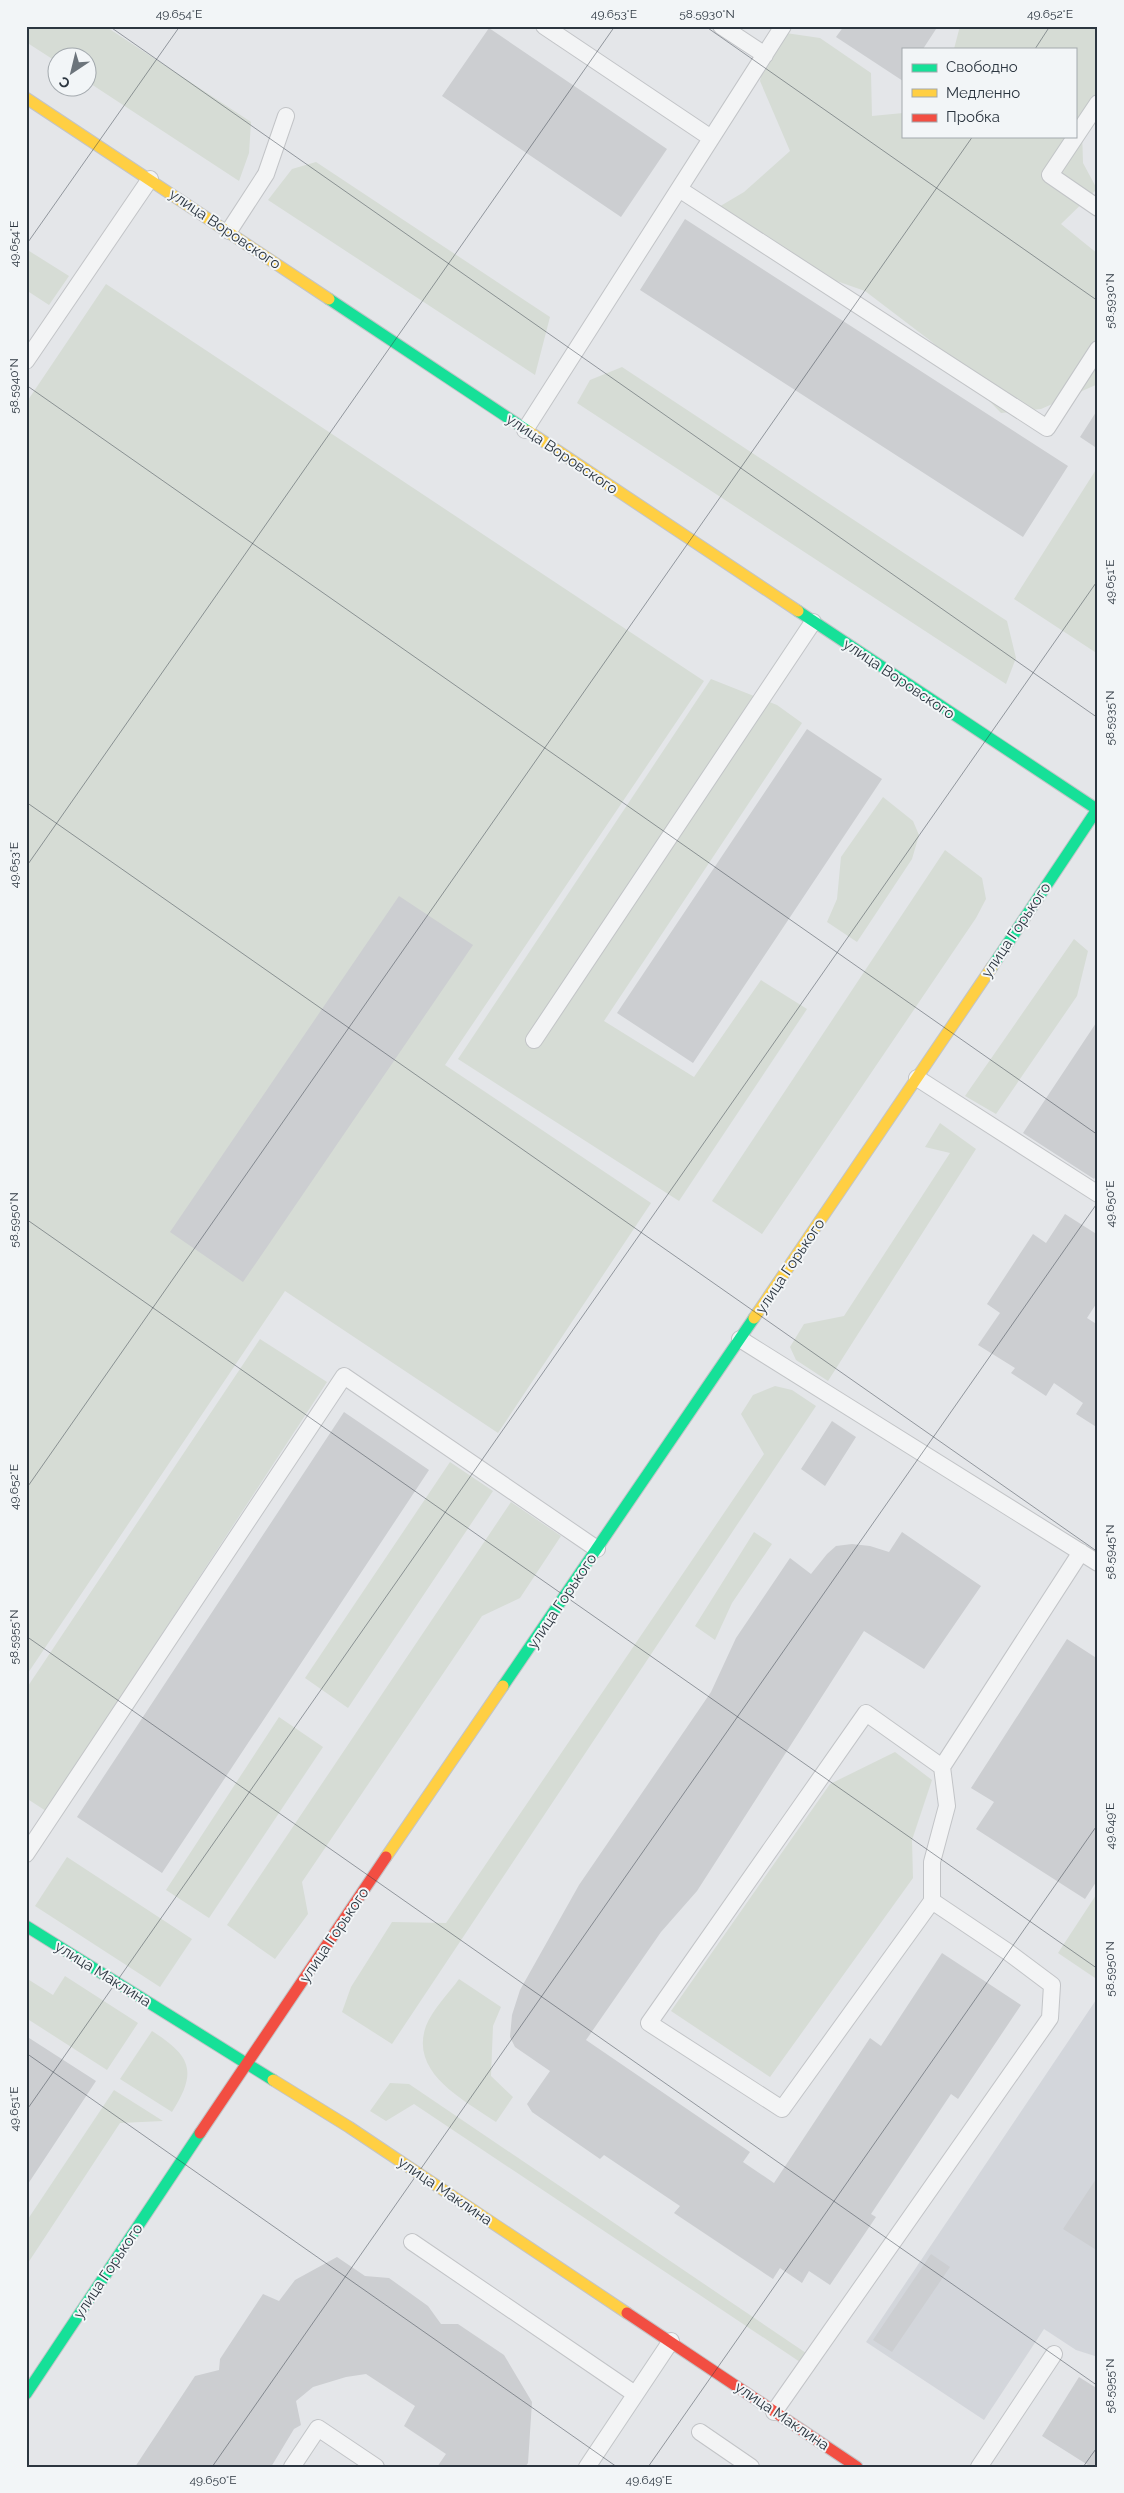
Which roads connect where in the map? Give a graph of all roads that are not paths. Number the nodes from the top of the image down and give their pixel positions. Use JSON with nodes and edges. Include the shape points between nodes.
{"nodes":[{"id":1,"x":544,"y":26,"type":"edge"},
{"id":2,"x":722,"y":26,"type":"edge"},
{"id":3,"x":783,"y":26,"type":"edge"},
{"id":4,"x":765,"y":55,"type":"junction"},
{"id":5,"x":26,"y":98,"type":"edge"},
{"id":6,"x":1098,"y":102,"type":"edge"},
{"id":7,"x":286,"y":116,"type":"dead end"},
{"id":8,"x":1076,"y":135,"type":"edge"},
{"id":9,"x":711,"y":138,"type":"junction"},
{"id":10,"x":1074,"y":138,"type":"edge"},
{"id":11,"x":150,"y":179,"type":"junction"},
{"id":12,"x":679,"y":189,"type":"junction"},
{"id":13,"x":1098,"y":208,"type":"edge"},
{"id":14,"x":229,"y":231,"type":"junction"},
{"id":15,"x":1098,"y":349,"type":"edge"},
{"id":16,"x":26,"y":362,"type":"edge"},
{"id":17,"x":525,"y":430,"type":"junction"},
{"id":18,"x":813,"y":622,"type":"junction"},
{"id":19,"x":1097,"y":809,"type":"edge"},
{"id":20,"x":534,"y":1040,"type":"dead end"},
{"id":21,"x":917,"y":1078,"type":"junction"},
{"id":22,"x":1098,"y":1194,"type":"edge"},
{"id":23,"x":740,"y":1339,"type":"junction"},
{"id":24,"x":597,"y":1549,"type":"junction"},
{"id":25,"x":1081,"y":1552,"type":"junction"},
{"id":26,"x":1098,"y":1563,"type":"edge"},
{"id":27,"x":942,"y":1767,"type":"junction"},
{"id":28,"x":26,"y":1854,"type":"edge"},
{"id":29,"x":932,"y":1901,"type":"junction"},
{"id":30,"x":26,"y":1926,"type":"edge"},
{"id":31,"x":246,"y":2064,"type":"junction"},
{"id":32,"x":412,"y":2242,"type":"dead end"},
{"id":33,"x":671,"y":2341,"type":"junction"},
{"id":34,"x":1054,"y":2354,"type":"dead end"},
{"id":35,"x":26,"y":2394,"type":"edge"},
{"id":36,"x":635,"y":2394,"type":"junction"},
{"id":37,"x":774,"y":2412,"type":"junction"},
{"id":38,"x":700,"y":2432,"type":"dead end"},
{"id":39,"x":292,"y":2467,"type":"edge"},
{"id":40,"x":376,"y":2467,"type":"edge"},
{"id":41,"x":586,"y":2467,"type":"edge"},
{"id":42,"x":751,"y":2467,"type":"edge"},
{"id":43,"x":857,"y":2467,"type":"edge"},
{"id":44,"x":980,"y":2467,"type":"edge"}],
"edges":[{"from":1,"to":9,"type":"lane"},
{"from":2,"to":4,"type":"lane"},
{"from":3,"to":4,"type":"lane"},
{"from":4,"to":9,"type":"lane"},
{"from":5,"to":11,"type":"street","name":"улица Воровского"},
{"from":6,"to":8,"type":"lane"},
{"from":7,"to":14,"type":"lane","via":[[266,174]]},
{"from":9,"to":12,"type":"lane"},
{"from":10,"to":13,"type":"lane","via":[[1050,175]]},
{"from":11,"to":14,"type":"street","name":"улица Воровского"},
{"from":11,"to":16,"type":"lane"},
{"from":12,"to":15,"type":"lane","via":[[1047,428]]},
{"from":12,"to":17,"type":"lane"},
{"from":14,"to":17,"type":"street","name":"улица Воровского"},
{"from":17,"to":18,"type":"street","name":"улица Воровского"},
{"from":18,"to":19,"type":"street","name":"улица Воровского"},
{"from":18,"to":20,"type":"lane"},
{"from":19,"to":21,"type":"street","name":"улица Горького"},
{"from":21,"to":22,"type":"lane"},
{"from":21,"to":23,"type":"street","name":"улица Горького"},
{"from":23,"to":24,"type":"street","name":"улица Горького"},
{"from":23,"to":25,"type":"lane"},
{"from":24,"to":28,"type":"lane","via":[[344,1376]]},
{"from":24,"to":31,"type":"street","name":"улица Горького"},
{"from":25,"to":26,"type":"lane"},
{"from":25,"to":27,"type":"lane"},
{"from":27,"to":29,"type":"lane","via":[[947,1806],[932,1862]]},
{"from":27,"to":29,"type":"lane","via":[[866,1714],[649,2023],[782,2109]]},
{"from":29,"to":37,"type":"lane","via":[[1052,1985],[1050,2018]]},
{"from":30,"to":31,"type":"street","name":"улица Маклина"},
{"from":31,"to":33,"type":"street","name":"улица Маклина","via":[[349,2127]]},
{"from":31,"to":35,"type":"street","name":"улица Горького"},
{"from":32,"to":36,"type":"lane"},
{"from":33,"to":36,"type":"lane"},
{"from":33,"to":37,"type":"street","name":"улица Маклина"},
{"from":34,"to":44,"type":"lane"},
{"from":36,"to":41,"type":"lane"},
{"from":37,"to":43,"type":"street","name":"улица Маклина"},
{"from":38,"to":42,"type":"lane"},
{"from":39,"to":40,"type":"lane","via":[[318,2428]]}]}
